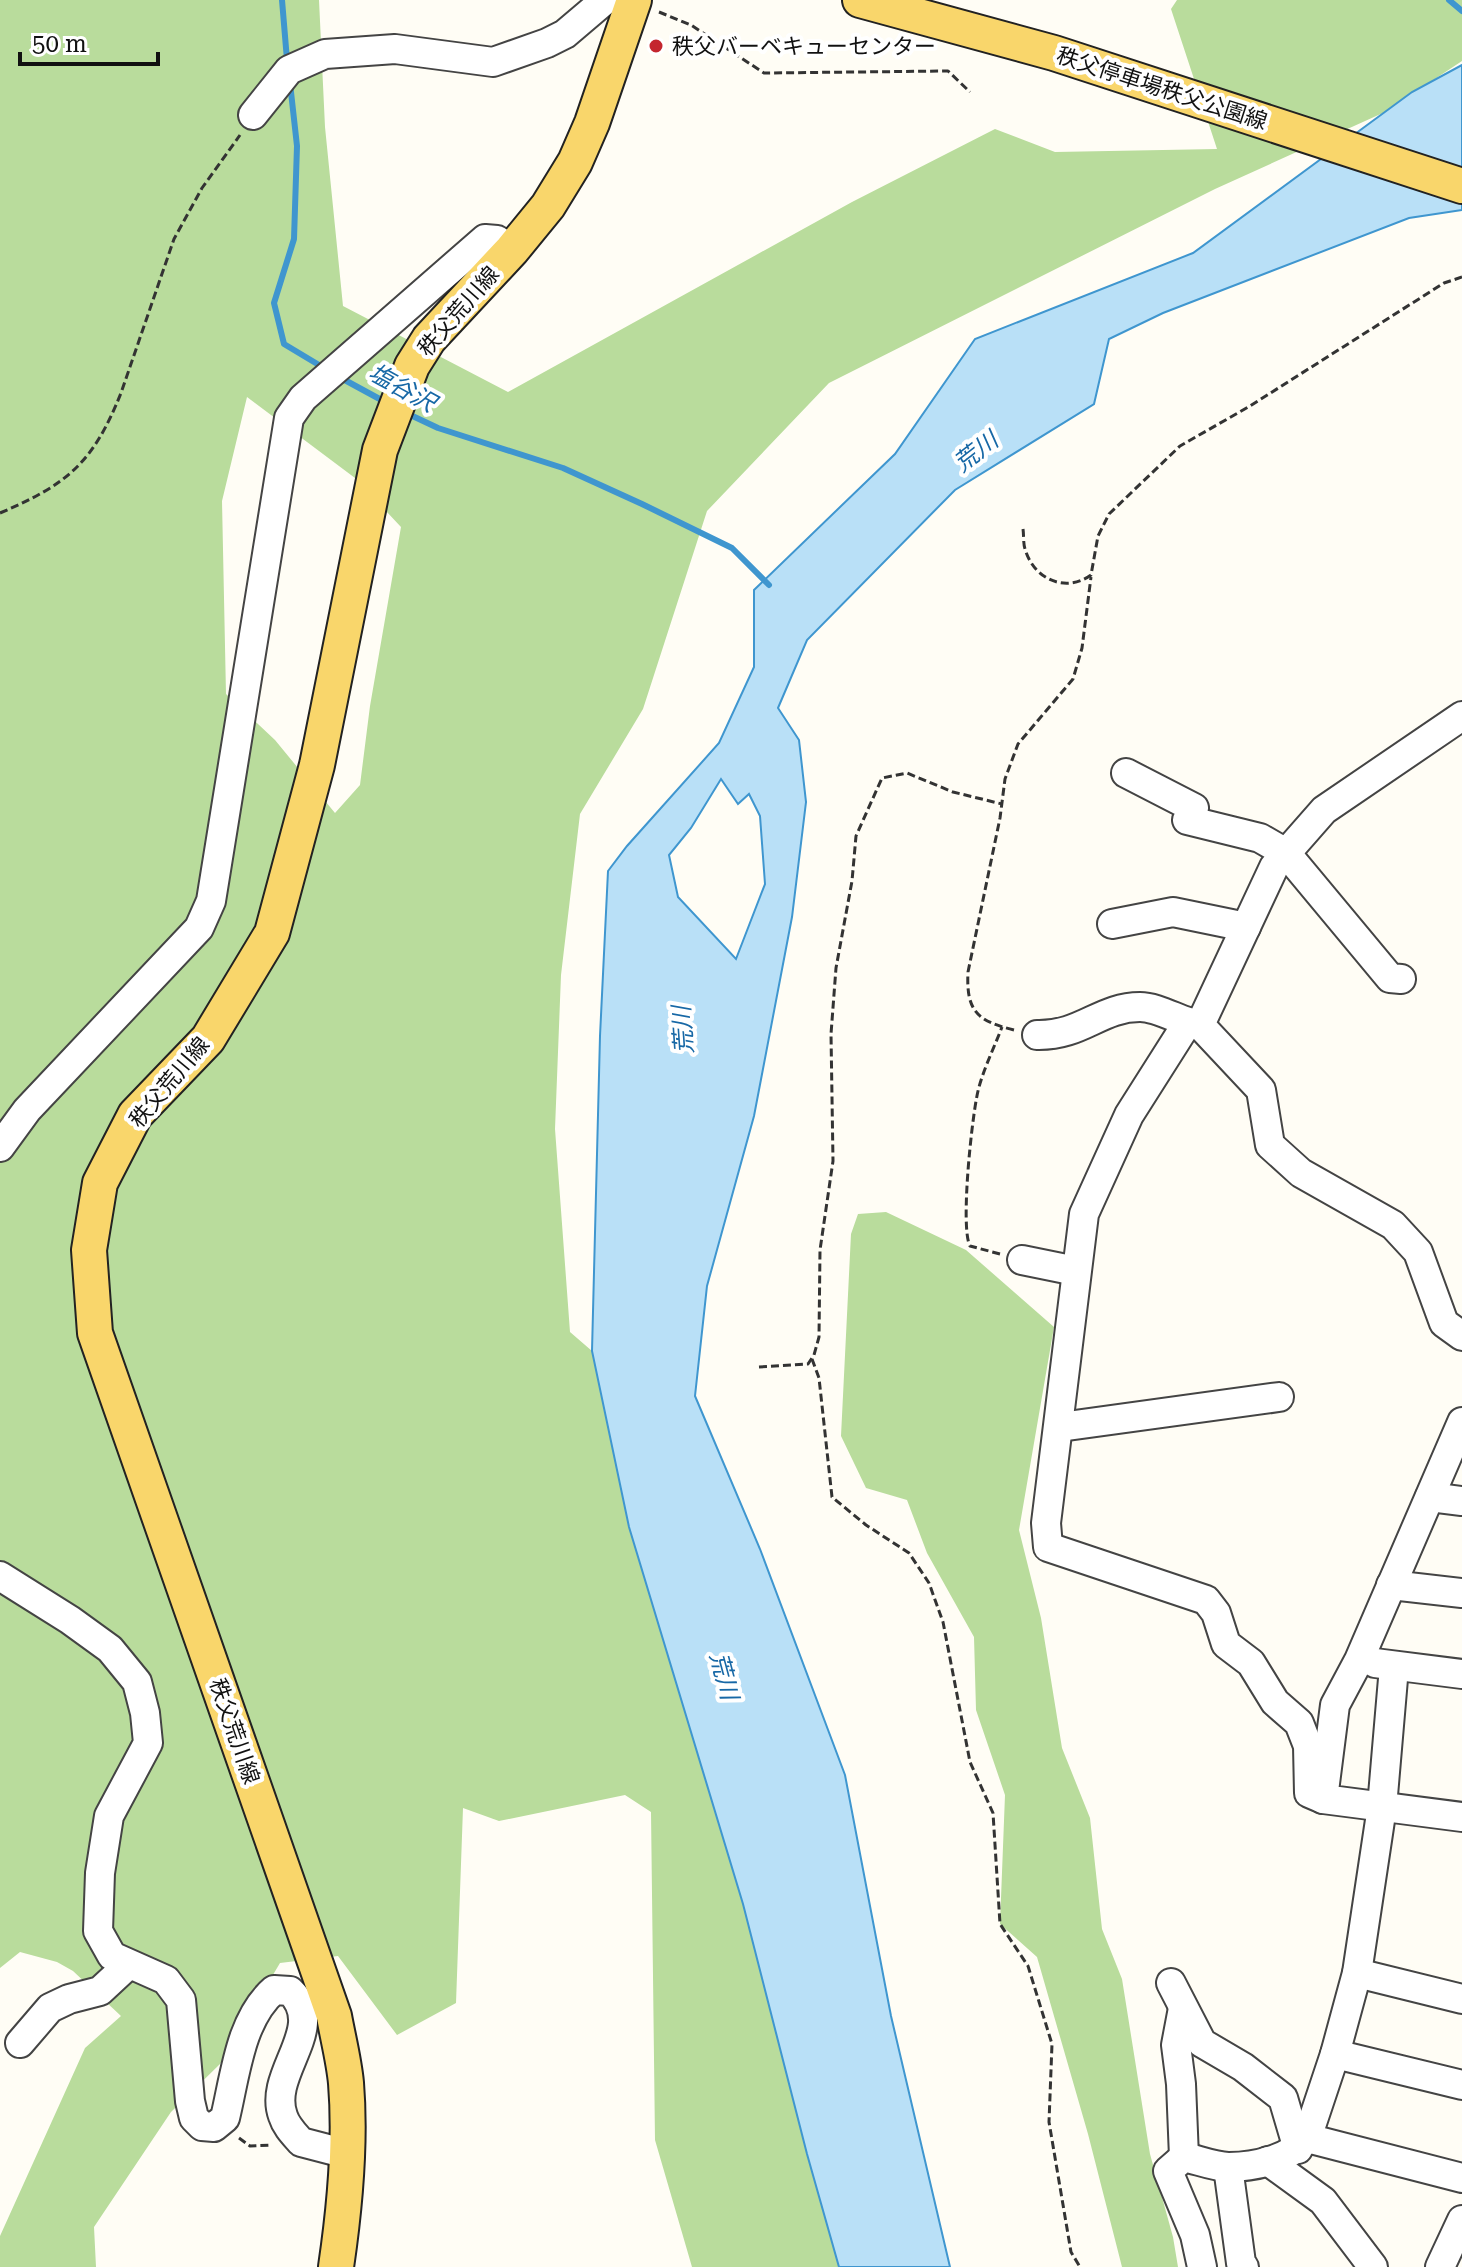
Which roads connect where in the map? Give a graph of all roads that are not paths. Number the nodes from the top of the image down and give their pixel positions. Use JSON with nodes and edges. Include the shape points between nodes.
{"nodes":[{"id":1,"x":624,"y":0,"type":"edge"},
{"id":2,"x":860,"y":0,"type":"edge"},
{"id":3,"x":253,"y":115,"type":"road end"},
{"id":4,"x":1462,"y":186,"type":"edge"},
{"id":5,"x":512,"y":250,"type":"junction"},
{"id":6,"x":1462,"y":716,"type":"edge"},
{"id":7,"x":1126,"y":773,"type":"dead end"},
{"id":8,"x":1286,"y":853,"type":"junction"},
{"id":9,"x":1112,"y":924,"type":"dead end"},
{"id":10,"x":1246,"y":927,"type":"junction"},
{"id":11,"x":1401,"y":979,"type":"dead end"},
{"id":12,"x":1194,"y":1023,"type":"junction"},
{"id":13,"x":1037,"y":1035,"type":"road end"},
{"id":14,"x":0,"y":1147,"type":"edge"},
{"id":15,"x":1022,"y":1260,"type":"road end"},
{"id":16,"x":1076,"y":1271,"type":"junction"},
{"id":17,"x":1462,"y":1336,"type":"edge"},
{"id":18,"x":1279,"y":1397,"type":"dead end"},
{"id":19,"x":1462,"y":1422,"type":"edge"},
{"id":20,"x":1060,"y":1427,"type":"junction"},
{"id":21,"x":1430,"y":1497,"type":"junction"},
{"id":22,"x":1462,"y":1501,"type":"edge"},
{"id":23,"x":0,"y":1576,"type":"edge"},
{"id":24,"x":1391,"y":1585,"type":"junction"},
{"id":25,"x":1462,"y":1593,"type":"edge"},
{"id":26,"x":1359,"y":1660,"type":"junction"},
{"id":27,"x":1394,"y":1667,"type":"junction"},
{"id":28,"x":1462,"y":1674,"type":"edge"},
{"id":29,"x":1323,"y":1799,"type":"junction"},
{"id":30,"x":1382,"y":1807,"type":"junction"},
{"id":31,"x":1462,"y":1817,"type":"edge"},
{"id":32,"x":128,"y":1965,"type":"junction"},
{"id":33,"x":1357,"y":1973,"type":"junction"},
{"id":34,"x":1461,"y":1993,"type":"edge"},
{"id":35,"x":20,"y":2043,"type":"dead end"},
{"id":36,"x":1335,"y":2054,"type":"junction"},
{"id":37,"x":1462,"y":2085,"type":"edge"},
{"id":38,"x":1303,"y":2144,"type":"junction"},
{"id":39,"x":347,"y":2154,"type":"junction"},
{"id":40,"x":1184,"y":2157,"type":"junction"},
{"id":41,"x":1268,"y":2161,"type":"junction"},
{"id":42,"x":1228,"y":2167,"type":"junction"},
{"id":43,"x":1462,"y":2178,"type":"edge"},
{"id":44,"x":1462,"y":2220,"type":"edge"},
{"id":45,"x":336,"y":2267,"type":"edge"},
{"id":46,"x":1202,"y":2267,"type":"edge"},
{"id":47,"x":1244,"y":2267,"type":"edge"},
{"id":48,"x":1373,"y":2267,"type":"edge"},
{"id":49,"x":1440,"y":2267,"type":"edge"}],
"edges":[{"from":1,"to":3,"type":"street","via":[[547,43],[493,62],[395,49],[325,54],[289,70]]},
{"from":1,"to":5,"type":"main road","name":"秩父荒川線","via":[[592,123],[575,162]]},
{"from":2,"to":4,"type":"main road","name":"秩父停車場秩父公園線","via":[[1054,53]]},
{"from":5,"to":14,"type":"street","via":[[485,239],[303,398],[289,418],[211,901],[199,928],[27,1110]]},
{"from":5,"to":39,"type":"main road","name":"秩父荒川線","via":[[437,330],[412,366],[380,450],[317,765],[272,933],[208,1039],[135,1115],[100,1183],[89,1250],[95,1333],[334,2016],[346,2081]]},
{"from":6,"to":8,"type":"street","via":[[1324,810]]},
{"from":7,"to":8,"type":"street","via":[[1194,808],[1187,820],[1260,838]]},
{"from":8,"to":10,"type":"street"},
{"from":8,"to":11,"type":"street","via":[[1390,978]]},
{"from":9,"to":10,"type":"street","via":[[1173,912]]},
{"from":10,"to":12,"type":"street"},
{"from":12,"to":13,"type":"street","via":[[1142,1006],[1112,1010],[1057,1035]]},
{"from":12,"to":16,"type":"street","via":[[1129,1115],[1084,1214]]},
{"from":12,"to":17,"type":"street","via":[[1261,1090],[1270,1145],[1301,1173],[1393,1225],[1418,1252],[1444,1323]]},
{"from":15,"to":16,"type":"street"},
{"from":16,"to":20,"type":"street"},
{"from":18,"to":20,"type":"street"},
{"from":19,"to":21,"type":"street"},
{"from":20,"to":29,"type":"street","via":[[1046,1523],[1048,1547],[1206,1600],[1226,1644],[1251,1663],[1275,1702],[1299,1723],[1308,1746],[1309,1793]]},
{"from":21,"to":22,"type":"street"},
{"from":21,"to":24,"type":"street"},
{"from":23,"to":32,"type":"street","via":[[110,1649],[137,1682],[148,1743],[109,1816],[98,1916],[98,1931],[112,1956]]},
{"from":24,"to":25,"type":"street"},
{"from":24,"to":26,"type":"street"},
{"from":26,"to":27,"type":"street"},
{"from":26,"to":29,"type":"street","via":[[1335,1705]]},
{"from":27,"to":28,"type":"street"},
{"from":27,"to":30,"type":"street"},
{"from":29,"to":30,"type":"street"},
{"from":30,"to":31,"type":"street"},
{"from":30,"to":33,"type":"street"},
{"from":32,"to":35,"type":"street","via":[[100,1991],[50,2008]]},
{"from":32,"to":39,"type":"street","via":[[166,1980],[181,2000],[194,2118],[202,2126],[214,2127],[225,2118],[261,2001],[274,1990],[290,1991],[304,2020],[285,2071],[282,2115],[301,2142]]},
{"from":33,"to":34,"type":"street"},
{"from":33,"to":36,"type":"street"},
{"from":36,"to":37,"type":"street"},
{"from":36,"to":38,"type":"street"},
{"from":38,"to":40,"type":"street","via":[[1283,2098],[1202,2043],[1177,1996]]},
{"from":38,"to":41,"type":"street"},
{"from":38,"to":43,"type":"street"},
{"from":39,"to":45,"type":"main road","name":"秩父荒川線"},
{"from":40,"to":42,"type":"street"},
{"from":40,"to":46,"type":"street","via":[[1168,2171],[1195,2235]]},
{"from":41,"to":42,"type":"street"},
{"from":41,"to":48,"type":"street","via":[[1323,2201]]},
{"from":42,"to":47,"type":"street"},
{"from":44,"to":49,"type":"street"}]}
